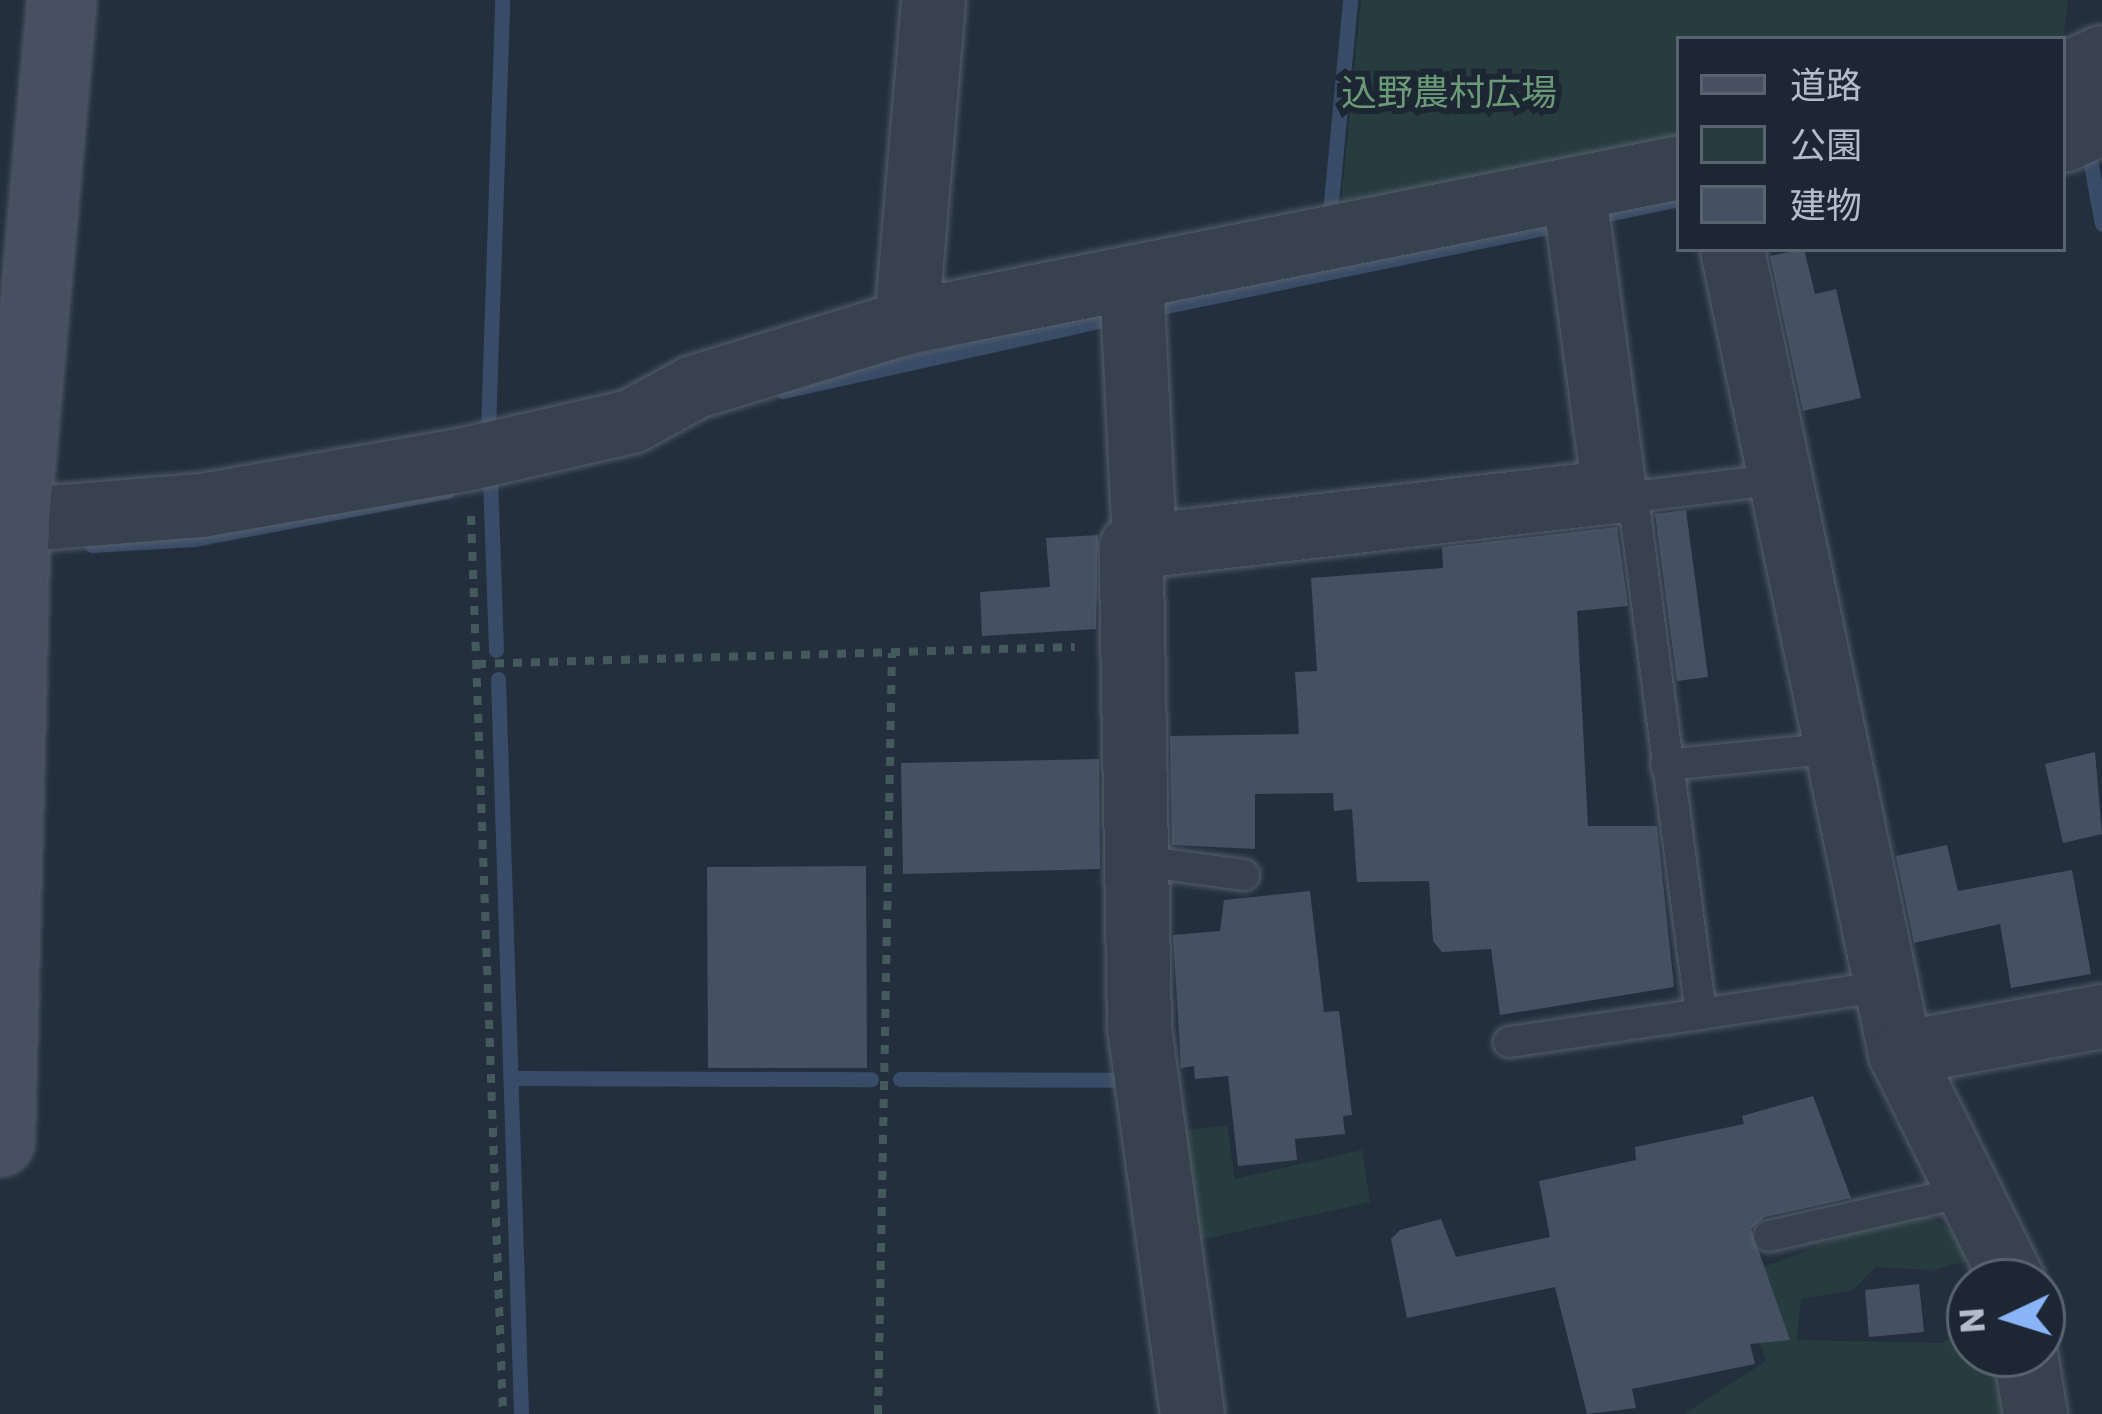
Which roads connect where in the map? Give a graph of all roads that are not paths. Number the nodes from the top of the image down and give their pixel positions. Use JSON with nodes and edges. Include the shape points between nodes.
{"nodes":[{"id":1,"x":62,"y":0,"type":"edge"},
{"id":2,"x":933,"y":0,"type":"edge"},
{"id":3,"x":2102,"y":57,"type":"edge"},
{"id":4,"x":2066,"y":74,"type":"edge"},
{"id":5,"x":2102,"y":122,"type":"edge"},
{"id":6,"x":2066,"y":139,"type":"edge"},
{"id":7,"x":1676,"y":168,"type":"edge"},
{"id":8,"x":1574,"y":188,"type":"junction"},
{"id":9,"x":1733,"y":252,"type":"edge"},
{"id":10,"x":1131,"y":277,"type":"junction"},
{"id":11,"x":906,"y":322,"type":"junction"},
{"id":12,"x":1780,"y":478,"type":"junction"},
{"id":13,"x":1623,"y":494,"type":"junction"},
{"id":14,"x":8,"y":520,"type":"edge"},
{"id":15,"x":1144,"y":546,"type":"junction"},
{"id":16,"x":1836,"y":748,"type":"junction"},
{"id":17,"x":1666,"y":764,"type":"junction"},
{"id":18,"x":1134,"y":860,"type":"junction"},
{"id":19,"x":1244,"y":874,"type":"dead end"},
{"id":20,"x":1886,"y":986,"type":"junction"},
{"id":21,"x":1701,"y":1014,"type":"junction"},
{"id":22,"x":2102,"y":1016,"type":"edge"},
{"id":23,"x":1509,"y":1042,"type":"dead end"},
{"id":24,"x":1900,"y":1053,"type":"junction"},
{"id":25,"x":0,"y":1142,"type":"edge"},
{"id":26,"x":1968,"y":1191,"type":"junction"},
{"id":27,"x":1769,"y":1236,"type":"dead end"},
{"id":28,"x":2001,"y":1258,"type":"edge"},
{"id":29,"x":2029,"y":1378,"type":"edge"},
{"id":30,"x":1192,"y":1414,"type":"edge"},
{"id":31,"x":2035,"y":1414,"type":"edge"}],
"edges":[{"from":1,"to":14,"type":"street"},
{"from":2,"to":11,"type":"street"},
{"from":3,"to":4,"type":"street"},
{"from":5,"to":6,"type":"street"},
{"from":7,"to":8,"type":"street"},
{"from":8,"to":10,"type":"street"},
{"from":8,"to":13,"type":"street"},
{"from":9,"to":12,"type":"street"},
{"from":10,"to":11,"type":"street"},
{"from":10,"to":15,"type":"street"},
{"from":11,"to":14,"type":"street","via":[[693,387],[631,421],[469,458],[201,505]]},
{"from":12,"to":13,"type":"lane"},
{"from":12,"to":16,"type":"street"},
{"from":13,"to":15,"type":"street"},
{"from":13,"to":17,"type":"lane"},
{"from":14,"to":25,"type":"street"},
{"from":15,"to":18,"type":"street","via":[[1131,548]]},
{"from":16,"to":17,"type":"lane"},
{"from":16,"to":20,"type":"street"},
{"from":17,"to":21,"type":"lane"},
{"from":18,"to":19,"type":"lane"},
{"from":18,"to":30,"type":"street","via":[[1138,1027]]},
{"from":20,"to":21,"type":"lane"},
{"from":20,"to":24,"type":"street"},
{"from":21,"to":23,"type":"lane"},
{"from":22,"to":24,"type":"street"},
{"from":24,"to":26,"type":"street"},
{"from":26,"to":27,"type":"lane"},
{"from":26,"to":28,"type":"street"},
{"from":29,"to":31,"type":"street"}]}
